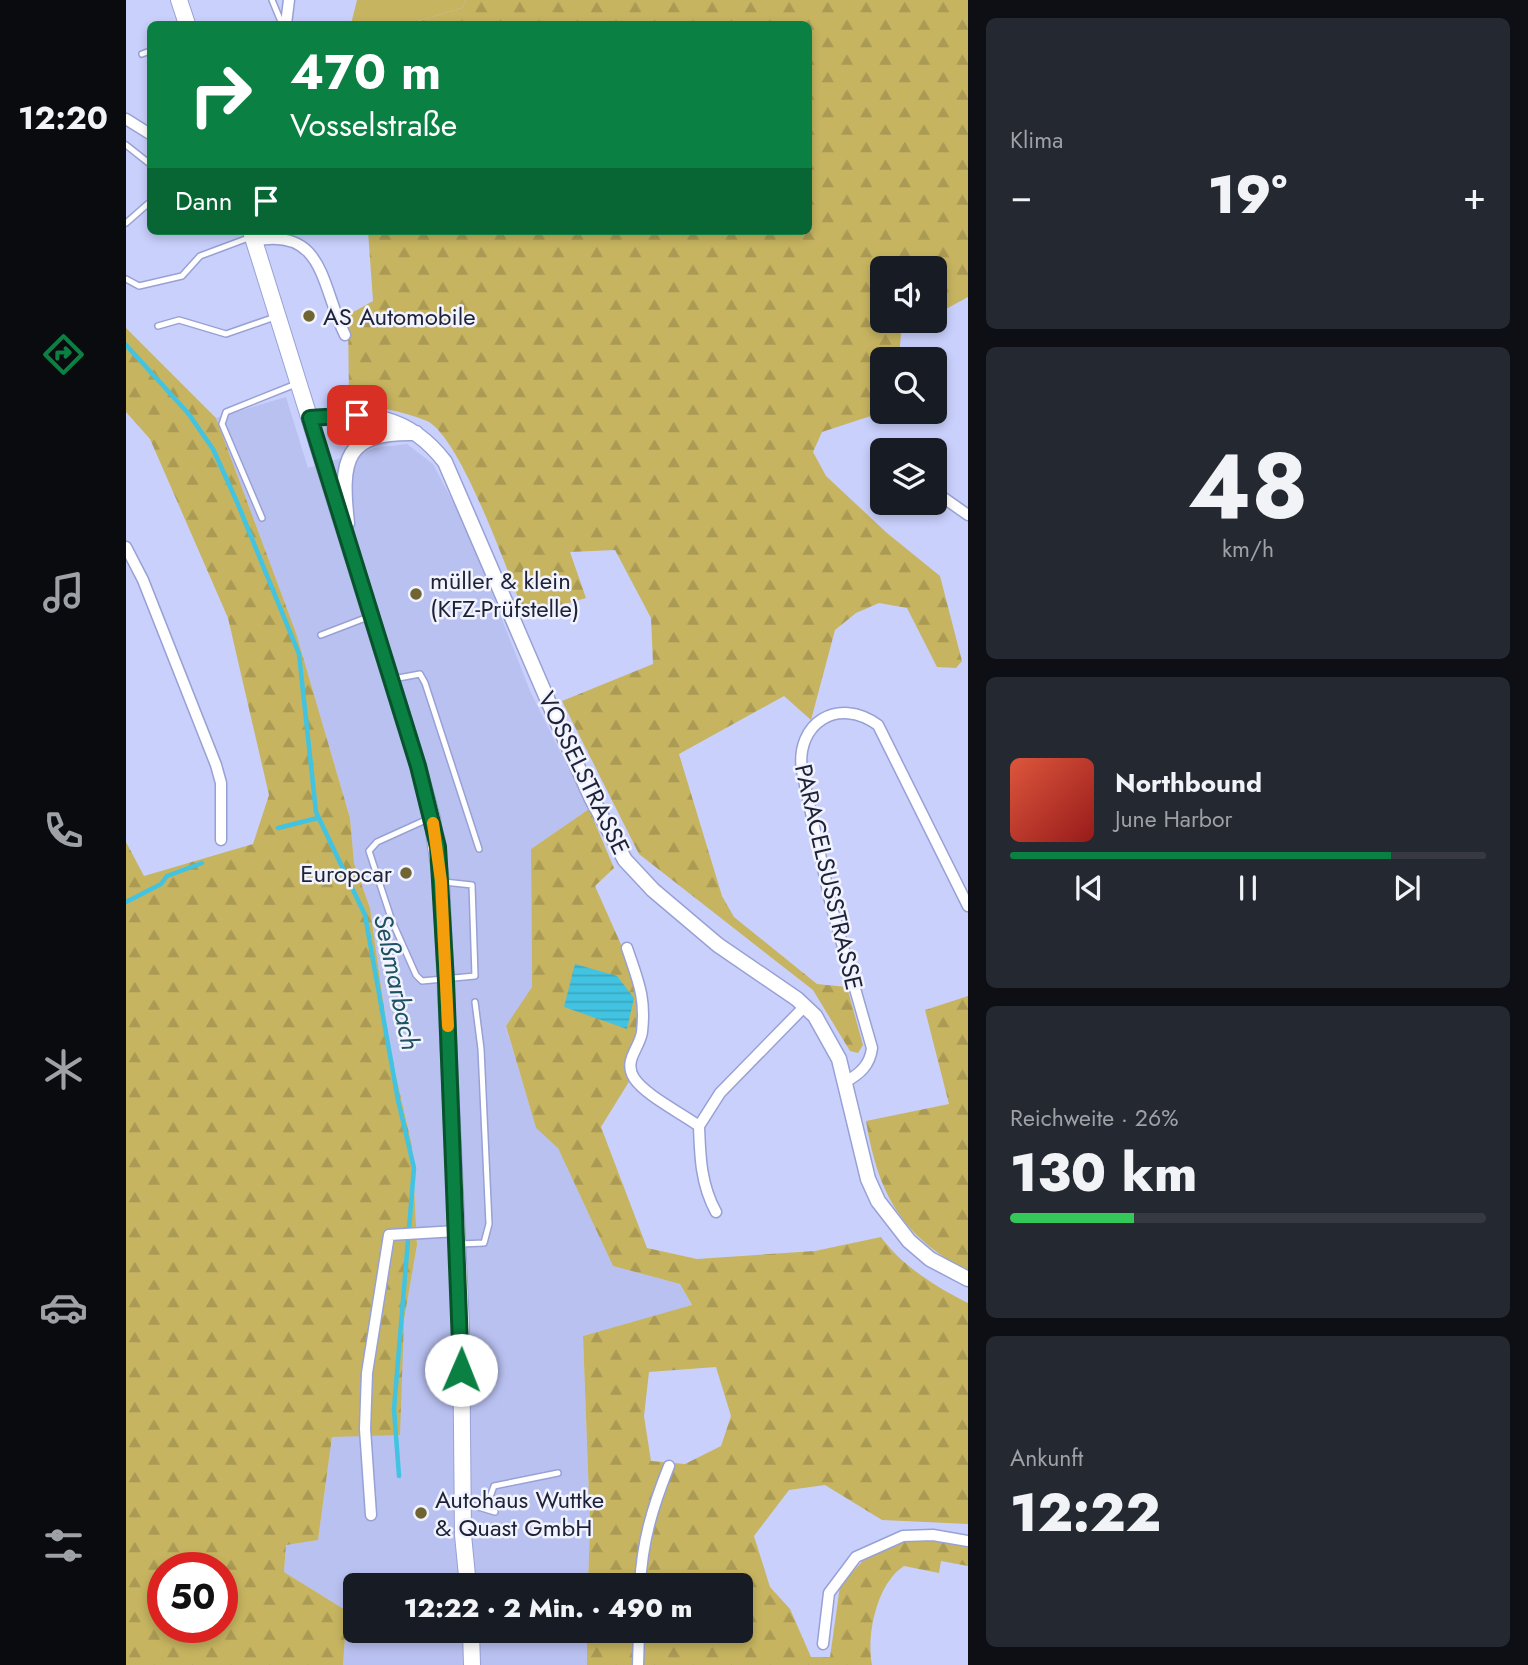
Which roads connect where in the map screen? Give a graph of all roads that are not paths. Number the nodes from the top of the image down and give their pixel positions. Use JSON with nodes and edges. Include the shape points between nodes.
{"nodes":[{"id":1,"x":179,"y":0,"type":"edge"},
{"id":2,"x":272,"y":0,"type":"edge"},
{"id":3,"x":289,"y":0,"type":"edge"},
{"id":4,"x":186,"y":21,"type":"edge"},
{"id":5,"x":282,"y":21,"type":"edge"},
{"id":6,"x":285,"y":21,"type":"edge"},
{"id":7,"x":147,"y":52,"type":"edge"},
{"id":8,"x":142,"y":54,"type":"dead end"},
{"id":9,"x":126,"y":120,"type":"edge"},
{"id":10,"x":147,"y":132,"type":"edge"},
{"id":11,"x":126,"y":145,"type":"edge"},
{"id":12,"x":147,"y":162,"type":"edge"},
{"id":13,"x":147,"y":205,"type":"edge"},
{"id":14,"x":126,"y":223,"type":"edge"},
{"id":15,"x":252,"y":236,"type":"edge"},
{"id":16,"x":126,"y":279,"type":"edge"},
{"id":17,"x":278,"y":316,"type":"junction"},
{"id":18,"x":158,"y":326,"type":"dead end"},
{"id":19,"x":345,"y":335,"type":"dead end"},
{"id":20,"x":299,"y":383,"type":"junction"},
{"id":21,"x":310,"y":418,"type":"junction"},
{"id":22,"x":415,"y":433,"type":"junction"},
{"id":23,"x":947,"y":500,"type":"edge"},
{"id":24,"x":968,"y":515,"type":"edge"},
{"id":25,"x":262,"y":518,"type":"dead end"},
{"id":26,"x":348,"y":542,"type":"junction"},
{"id":27,"x":126,"y":547,"type":"edge"},
{"id":28,"x":371,"y":616,"type":"junction"},
{"id":29,"x":321,"y":635,"type":"dead end"},
{"id":30,"x":390,"y":679,"type":"junction"},
{"id":31,"x":432,"y":818,"type":"junction"},
{"id":32,"x":221,"y":840,"type":"dead end"},
{"id":33,"x":479,"y":849,"type":"dead end"},
{"id":34,"x":441,"y":881,"type":"junction"},
{"id":35,"x":968,"y":906,"type":"edge"},
{"id":36,"x":627,"y":948,"type":"dead end"},
{"id":37,"x":446,"y":981,"type":"junction"},
{"id":38,"x":475,"y":1002,"type":"dead end"},
{"id":39,"x":805,"y":1006,"type":"junction"},
{"id":40,"x":845,"y":1082,"type":"junction"},
{"id":41,"x":699,"y":1126,"type":"junction"},
{"id":42,"x":716,"y":1212,"type":"dead end"},
{"id":43,"x":457,"y":1237,"type":"junction"},
{"id":44,"x":968,"y":1279,"type":"edge"},
{"id":45,"x":669,"y":1466,"type":"dead end"},
{"id":46,"x":558,"y":1473,"type":"dead end"},
{"id":47,"x":462,"y":1502,"type":"junction"},
{"id":48,"x":486,"y":1508,"type":"junction"},
{"id":49,"x":495,"y":1512,"type":"dead end"},
{"id":50,"x":371,"y":1515,"type":"dead end"},
{"id":51,"x":968,"y":1541,"type":"edge"},
{"id":52,"x":467,"y":1573,"type":"edge"},
{"id":53,"x":640,"y":1573,"type":"edge"},
{"id":54,"x":471,"y":1643,"type":"edge"},
{"id":55,"x":639,"y":1643,"type":"edge"},
{"id":56,"x":823,"y":1644,"type":"dead end"},
{"id":57,"x":472,"y":1665,"type":"edge"},
{"id":58,"x":638,"y":1665,"type":"edge"}],
"edges":[{"from":1,"to":4,"type":"main road"},
{"from":2,"to":5,"type":"lane"},
{"from":3,"to":6,"type":"street"},
{"from":7,"to":8,"type":"lane"},
{"from":9,"to":10,"type":"street"},
{"from":11,"to":12,"type":"lane"},
{"from":13,"to":14,"type":"lane"},
{"from":15,"to":16,"type":"lane","via":[[200,256],[182,276],[139,286]]},
{"from":15,"to":17,"type":"main road"},
{"from":15,"to":19,"type":"street","via":[[278,236],[300,244],[319,267]]},
{"from":17,"to":18,"type":"lane","via":[[226,334],[179,320]]},
{"from":17,"to":20,"type":"main road"},
{"from":20,"to":21,"type":"main road"},
{"from":20,"to":25,"type":"lane","via":[[226,412],[222,424]]},
{"from":21,"to":22,"type":"street","name":"VOSSELSTRASSE","via":[[373,416],[403,424]]},
{"from":21,"to":26,"type":"main road"},
{"from":22,"to":26,"type":"street","via":[[386,432],[369,437],[348,459],[344,477]]},
{"from":22,"to":39,"type":"street","name":"VOSSELSTRASSE","via":[[438,453],[451,473],[555,718],[625,860],[718,944]]},
{"from":23,"to":24,"type":"street"},
{"from":26,"to":28,"type":"main road"},
{"from":27,"to":32,"type":"street","via":[[216,765],[221,783]]},
{"from":28,"to":29,"type":"lane"},
{"from":28,"to":30,"type":"main road"},
{"from":30,"to":31,"type":"main road"},
{"from":30,"to":33,"type":"lane","via":[[420,674],[425,683]]},
{"from":31,"to":34,"type":"main road"},
{"from":31,"to":37,"type":"lane","via":[[377,842],[369,851],[415,975],[422,981]]},
{"from":34,"to":37,"type":"main road"},
{"from":34,"to":37,"type":"lane","via":[[472,885],[473,897],[475,976]]},
{"from":35,"to":40,"type":"street","name":"PARACELSUSSTRASSE","via":[[878,725],[848,712],[815,724],[801,749],[802,771],[831,905],[872,1048],[871,1059]]},
{"from":36,"to":41,"type":"street","via":[[645,1001],[642,1037],[631,1053],[631,1074],[640,1086]]},
{"from":37,"to":43,"type":"main road"},
{"from":38,"to":43,"type":"lane","via":[[489,1224],[484,1243]]},
{"from":39,"to":40,"type":"street","name":"VOSSELSTRASSE","via":[[831,1041]]},
{"from":39,"to":41,"type":"street","via":[[720,1093]]},
{"from":40,"to":44,"type":"street","name":"VOSSELSTRASSE","via":[[868,1179],[878,1201],[909,1241],[930,1259]]},
{"from":41,"to":42,"type":"street","via":[[706,1194]]},
{"from":43,"to":47,"type":"main road"},
{"from":43,"to":50,"type":"street","via":[[389,1235],[367,1373],[365,1429]]},
{"from":45,"to":53,"type":"street","via":[[649,1515]]},
{"from":46,"to":48,"type":"lane","via":[[494,1486]]},
{"from":47,"to":48,"type":"lane"},
{"from":47,"to":52,"type":"main road"},
{"from":48,"to":49,"type":"lane"},
{"from":51,"to":56,"type":"street","via":[[903,1536],[856,1557],[828,1593]]},
{"from":54,"to":57,"type":"main road"},
{"from":55,"to":58,"type":"street"}]}
